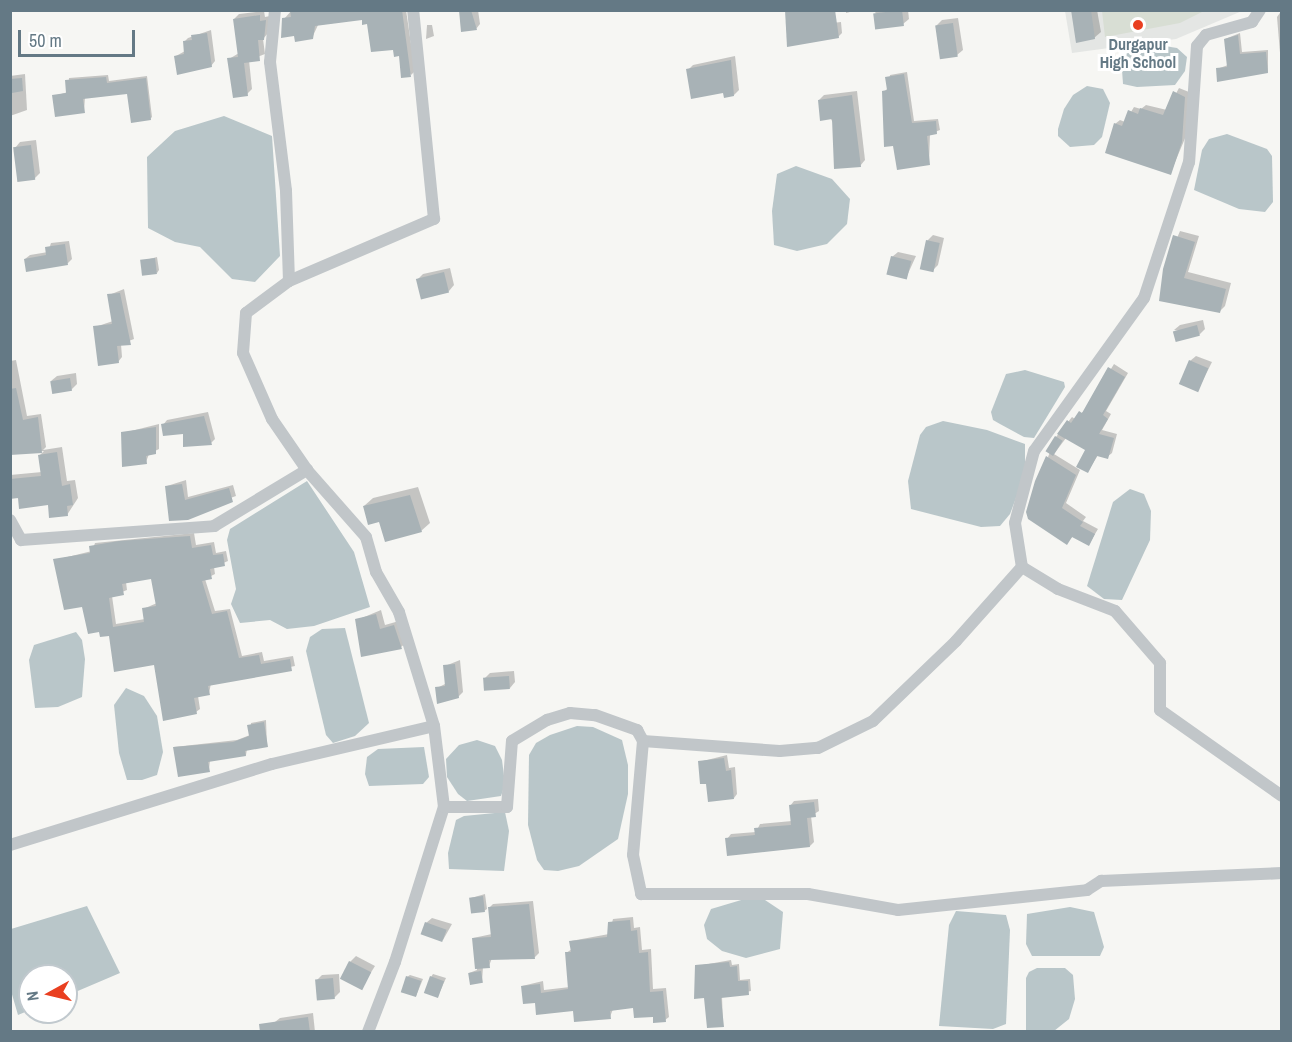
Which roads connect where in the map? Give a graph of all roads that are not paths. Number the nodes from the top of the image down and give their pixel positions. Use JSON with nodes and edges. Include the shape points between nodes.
{"nodes":[{"id":1,"x":275,"y":10,"type":"edge"},
{"id":2,"x":413,"y":10,"type":"edge"},
{"id":3,"x":1260,"y":10,"type":"edge"},
{"id":4,"x":289,"y":281,"type":"junction"},
{"id":5,"x":307,"y":470,"type":"junction"},
{"id":6,"x":10,"y":520,"type":"edge"},
{"id":7,"x":1022,"y":567,"type":"junction"},
{"id":8,"x":434,"y":726,"type":"junction"},
{"id":9,"x":643,"y":741,"type":"junction"},
{"id":10,"x":1281,"y":796,"type":"edge"},
{"id":11,"x":444,"y":807,"type":"junction"},
{"id":12,"x":10,"y":845,"type":"edge"},
{"id":13,"x":1281,"y":873,"type":"edge"},
{"id":14,"x":368,"y":1032,"type":"edge"}],
"edges":[{"from":1,"to":4,"type":"street","via":[[270,62],[286,191]]},
{"from":2,"to":4,"type":"street","via":[[434,219]]},
{"from":3,"to":7,"type":"street","via":[[1252,22],[1206,34],[1197,46],[1189,162],[1144,298],[1034,451],[1015,523]]},
{"from":4,"to":5,"type":"street","via":[[246,313],[243,353],[272,419]]},
{"from":5,"to":6,"type":"street","via":[[214,526],[21,540]]},
{"from":5,"to":8,"type":"street","via":[[366,537],[376,572],[399,612]]},
{"from":7,"to":9,"type":"street","via":[[956,641],[873,721],[818,748],[768,751]]},
{"from":7,"to":10,"type":"street","via":[[1058,589],[1115,610],[1160,663],[1160,710]]},
{"from":8,"to":11,"type":"street"},
{"from":8,"to":12,"type":"street","via":[[272,764]]},
{"from":9,"to":11,"type":"street","via":[[637,730],[595,715],[570,713],[547,720],[512,741],[507,807]]},
{"from":9,"to":13,"type":"street","via":[[633,855],[641,894],[808,894],[898,910],[1076,891],[1101,881]]},
{"from":11,"to":14,"type":"street","via":[[395,962]]}]}
